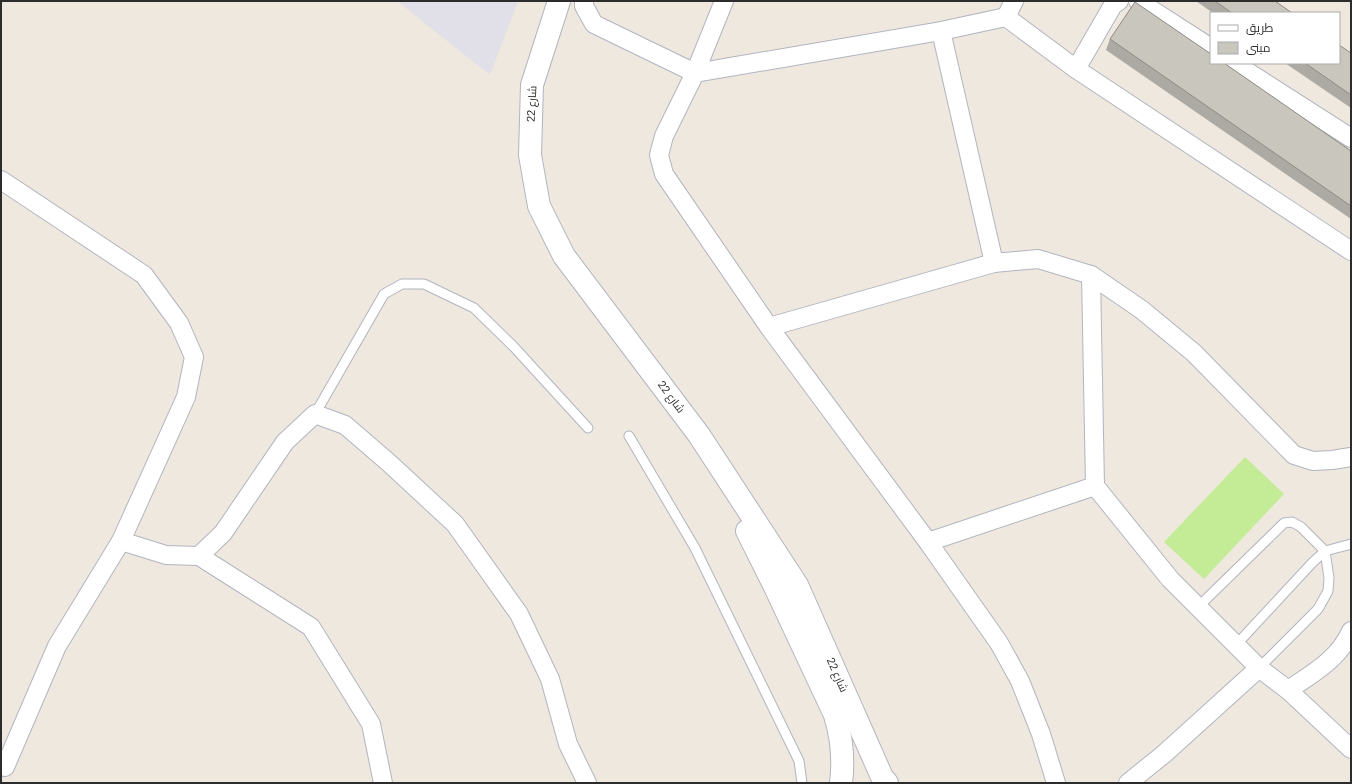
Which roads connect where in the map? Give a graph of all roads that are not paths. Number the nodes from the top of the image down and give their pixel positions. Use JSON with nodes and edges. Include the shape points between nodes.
{"nodes":[{"id":1,"x":559,"y":1,"type":"edge"},
{"id":2,"x":584,"y":1,"type":"edge"},
{"id":3,"x":724,"y":1,"type":"edge"},
{"id":4,"x":1014,"y":1,"type":"edge"},
{"id":5,"x":1119,"y":1,"type":"edge"},
{"id":6,"x":1138,"y":1,"type":"edge"},
{"id":7,"x":1006,"y":17,"type":"junction"},
{"id":8,"x":941,"y":31,"type":"junction"},
{"id":9,"x":1210,"y":47,"type":"edge"},
{"id":10,"x":1236,"y":64,"type":"edge"},
{"id":11,"x":1076,"y":69,"type":"junction"},
{"id":12,"x":695,"y":74,"type":"junction"},
{"id":13,"x":1351,"y":138,"type":"edge"},
{"id":14,"x":1,"y":180,"type":"edge"},
{"id":15,"x":1351,"y":251,"type":"edge"},
{"id":16,"x":994,"y":263,"type":"junction"},
{"id":17,"x":1091,"y":275,"type":"junction"},
{"id":18,"x":769,"y":327,"type":"junction"},
{"id":19,"x":315,"y":414,"type":"junction"},
{"id":20,"x":588,"y":428,"type":"dead end"},
{"id":21,"x":699,"y":435,"type":"junction"},
{"id":22,"x":629,"y":436,"type":"dead end"},
{"id":23,"x":1351,"y":457,"type":"edge"},
{"id":24,"x":1095,"y":486,"type":"junction"},
{"id":25,"x":121,"y":540,"type":"junction"},
{"id":26,"x":928,"y":542,"type":"junction"},
{"id":27,"x":1351,"y":544,"type":"edge"},
{"id":28,"x":1324,"y":551,"type":"junction"},
{"id":29,"x":199,"y":556,"type":"junction"},
{"id":30,"x":1198,"y":607,"type":"junction"},
{"id":31,"x":1351,"y":631,"type":"edge"},
{"id":32,"x":1236,"y":645,"type":"junction"},
{"id":33,"x":1259,"y":668,"type":"junction"},
{"id":34,"x":1288,"y":690,"type":"junction"},
{"id":35,"x":1351,"y":749,"type":"edge"},
{"id":36,"x":5,"y":767,"type":"dead end"},
{"id":37,"x":882,"y":781,"type":"edge"},
{"id":38,"x":383,"y":783,"type":"edge"},
{"id":39,"x":587,"y":783,"type":"edge"},
{"id":40,"x":802,"y":783,"type":"edge"},
{"id":41,"x":841,"y":783,"type":"edge"},
{"id":42,"x":1056,"y":783,"type":"edge"},
{"id":43,"x":1128,"y":783,"type":"edge"}],
"edges":[{"from":1,"to":21,"type":"street","name":"شارع 22","via":[[532,85],[530,155],[539,206],[564,256]]},
{"from":2,"to":12,"type":"street","via":[[594,24]]},
{"from":3,"to":12,"type":"street"},
{"from":4,"to":7,"type":"street"},
{"from":5,"to":11,"type":"street","via":[[1113,5]]},
{"from":6,"to":9,"type":"street"},
{"from":7,"to":8,"type":"street"},
{"from":7,"to":11,"type":"street"},
{"from":8,"to":12,"type":"street"},
{"from":8,"to":16,"type":"street"},
{"from":10,"to":13,"type":"street"},
{"from":11,"to":15,"type":"street"},
{"from":12,"to":18,"type":"street","via":[[664,136],[659,155],[664,174]]},
{"from":14,"to":25,"type":"street","via":[[144,275],[179,323],[194,357],[186,397]]},
{"from":16,"to":17,"type":"street","via":[[1038,259]]},
{"from":16,"to":18,"type":"street"},
{"from":17,"to":23,"type":"street","via":[[1142,310],[1194,353],[1294,455],[1313,461]]},
{"from":17,"to":24,"type":"street"},
{"from":18,"to":26,"type":"street"},
{"from":19,"to":20,"type":"lane","via":[[384,294],[402,284],[424,284],[474,308],[514,347]]},
{"from":19,"to":29,"type":"street","via":[[285,442],[223,533]]},
{"from":19,"to":39,"type":"street","via":[[345,425],[455,524],[519,614],[550,679],[568,744]]},
{"from":21,"to":37,"type":"street","name":"شارع 22","via":[[797,585]]},
{"from":21,"to":41,"type":"street","via":[[776,589],[834,715],[842,750]]},
{"from":22,"to":40,"type":"lane","via":[[695,548],[799,761]]},
{"from":24,"to":26,"type":"street"},
{"from":24,"to":30,"type":"street","via":[[1170,579]]},
{"from":25,"to":29,"type":"street","via":[[166,555]]},
{"from":25,"to":36,"type":"street","via":[[57,646]]},
{"from":26,"to":42,"type":"street","via":[[999,643],[1020,681],[1041,734]]},
{"from":27,"to":28,"type":"lane"},
{"from":28,"to":30,"type":"lane","via":[[1301,527],[1292,522],[1284,523]]},
{"from":28,"to":32,"type":"lane"},
{"from":28,"to":33,"type":"lane","via":[[1329,578],[1328,591],[1318,608]]},
{"from":29,"to":38,"type":"street","via":[[311,627],[371,724]]},
{"from":30,"to":32,"type":"street"},
{"from":31,"to":34,"type":"street","via":[[1338,652]]},
{"from":32,"to":33,"type":"street"},
{"from":33,"to":34,"type":"street"},
{"from":33,"to":43,"type":"street"},
{"from":34,"to":35,"type":"street"}]}
